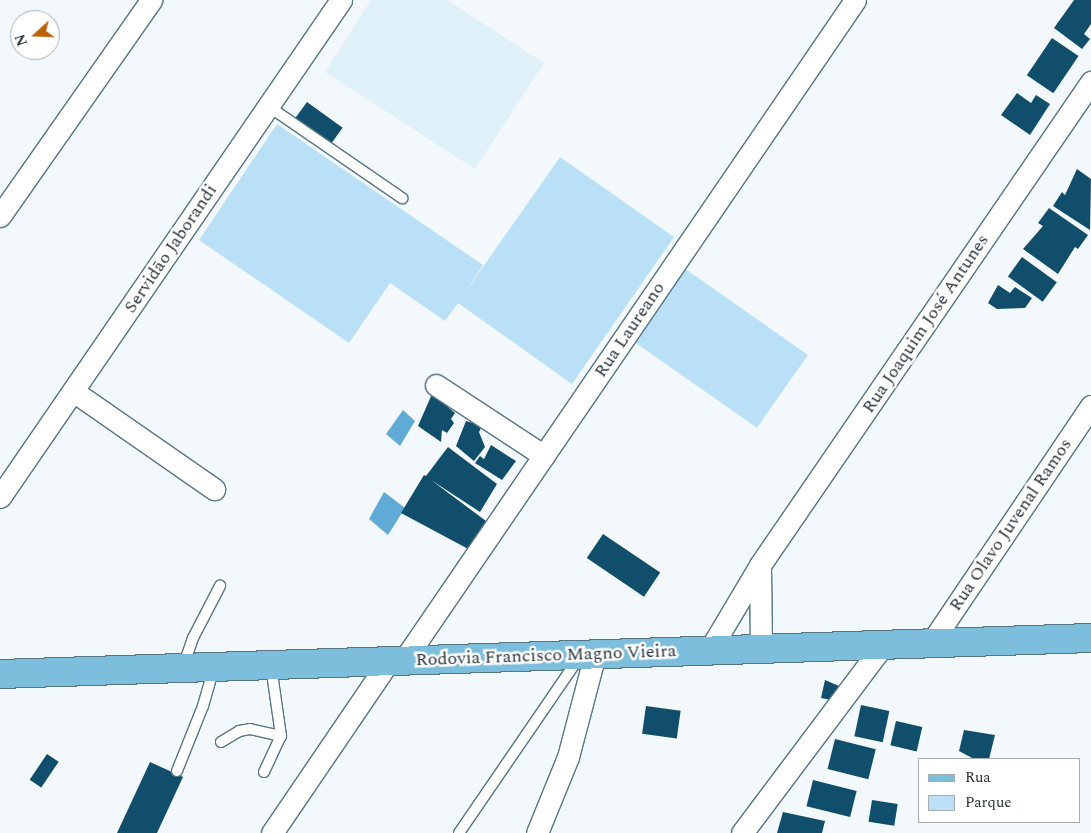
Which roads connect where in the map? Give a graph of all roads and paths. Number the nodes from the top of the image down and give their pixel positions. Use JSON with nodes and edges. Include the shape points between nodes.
{"nodes":[{"id":1,"x":151,"y":0,"type":"edge"},
{"id":2,"x":341,"y":0,"type":"edge"},
{"id":3,"x":855,"y":0,"type":"edge"},
{"id":4,"x":1091,"y":82,"type":"edge"},
{"id":5,"x":268,"y":106,"type":"junction"},
{"id":6,"x":402,"y":198,"type":"dead end"},
{"id":7,"x":0,"y":216,"type":"edge"},
{"id":8,"x":436,"y":385,"type":"dead end"},
{"id":9,"x":73,"y":391,"type":"junction"},
{"id":10,"x":1091,"y":406,"type":"edge"},
{"id":11,"x":544,"y":456,"type":"junction"},
{"id":12,"x":214,"y":489,"type":"dead end"},
{"id":13,"x":0,"y":498,"type":"edge"},
{"id":14,"x":760,"y":566,"type":"junction"},
{"id":15,"x":220,"y":586,"type":"dead end"},
{"id":16,"x":1091,"y":638,"type":"edge"},
{"id":17,"x":931,"y":643,"type":"junction"},
{"id":18,"x":883,"y":645,"type":"junction"},
{"id":19,"x":761,"y":649,"type":"junction"},
{"id":20,"x":709,"y":651,"type":"junction"},
{"id":21,"x":588,"y":655,"type":"junction"},
{"id":22,"x":397,"y":661,"type":"junction"},
{"id":23,"x":271,"y":665,"type":"junction"},
{"id":24,"x":214,"y":666,"type":"junction"},
{"id":25,"x":183,"y":668,"type":"junction"},
{"id":26,"x":0,"y":674,"type":"edge"},
{"id":27,"x":281,"y":736,"type":"junction"},
{"id":28,"x":221,"y":742,"type":"dead end"},
{"id":29,"x":177,"y":771,"type":"dead end"},
{"id":30,"x":264,"y":772,"type":"dead end"},
{"id":31,"x":272,"y":833,"type":"edge"},
{"id":32,"x":459,"y":833,"type":"edge"},
{"id":33,"x":538,"y":833,"type":"edge"},
{"id":34,"x":742,"y":833,"type":"edge"}],
"edges":[{"from":1,"to":7,"type":"street"},
{"from":2,"to":5,"type":"street","name":"Servidão Jaborandi"},
{"from":3,"to":11,"type":"street","name":"Rua Laureano"},
{"from":4,"to":14,"type":"street","name":"Rua Joaquim José Antunes"},
{"from":5,"to":6,"type":"lane"},
{"from":5,"to":9,"type":"street","name":"Servidão Jaborandi"},
{"from":8,"to":11,"type":"street"},
{"from":9,"to":12,"type":"street"},
{"from":9,"to":13,"type":"street","name":"Servidão Jaborandi"},
{"from":10,"to":17,"type":"street","name":"Rua Olavo Juvenal Ramos"},
{"from":11,"to":22,"type":"street","name":"Rua Laureano"},
{"from":14,"to":19,"type":"street"},
{"from":14,"to":20,"type":"street","name":"Rua Joaquim José Antunes"},
{"from":15,"to":25,"type":"lane","via":[[193,638]]},
{"from":16,"to":17,"type":"main road","name":"Rodovia Francisco Magno Vieira"},
{"from":17,"to":18,"type":"main road","name":"Rodovia Francisco Magno Vieira"},
{"from":18,"to":19,"type":"main road","name":"Rodovia Francisco Magno Vieira"},
{"from":18,"to":34,"type":"street"},
{"from":19,"to":20,"type":"main road","name":"Rodovia Francisco Magno Vieira"},
{"from":20,"to":21,"type":"main road","name":"Rodovia Francisco Magno Vieira"},
{"from":21,"to":22,"type":"main road","name":"Rodovia Francisco Magno Vieira"},
{"from":21,"to":32,"type":"lane"},
{"from":21,"to":33,"type":"street","via":[[568,757]]},
{"from":22,"to":23,"type":"main road","name":"Rodovia Francisco Magno Vieira"},
{"from":22,"to":31,"type":"street","name":"Rua Laureano"},
{"from":23,"to":24,"type":"main road","name":"Rodovia Francisco Magno Vieira"},
{"from":23,"to":27,"type":"lane"},
{"from":24,"to":25,"type":"main road","name":"Rodovia Francisco Magno Vieira"},
{"from":24,"to":29,"type":"lane","via":[[203,706]]},
{"from":25,"to":26,"type":"main road","name":"Rodovia Francisco Magno Vieira"},
{"from":27,"to":28,"type":"lane","via":[[250,729],[239,731]]},
{"from":27,"to":30,"type":"lane"}]}
